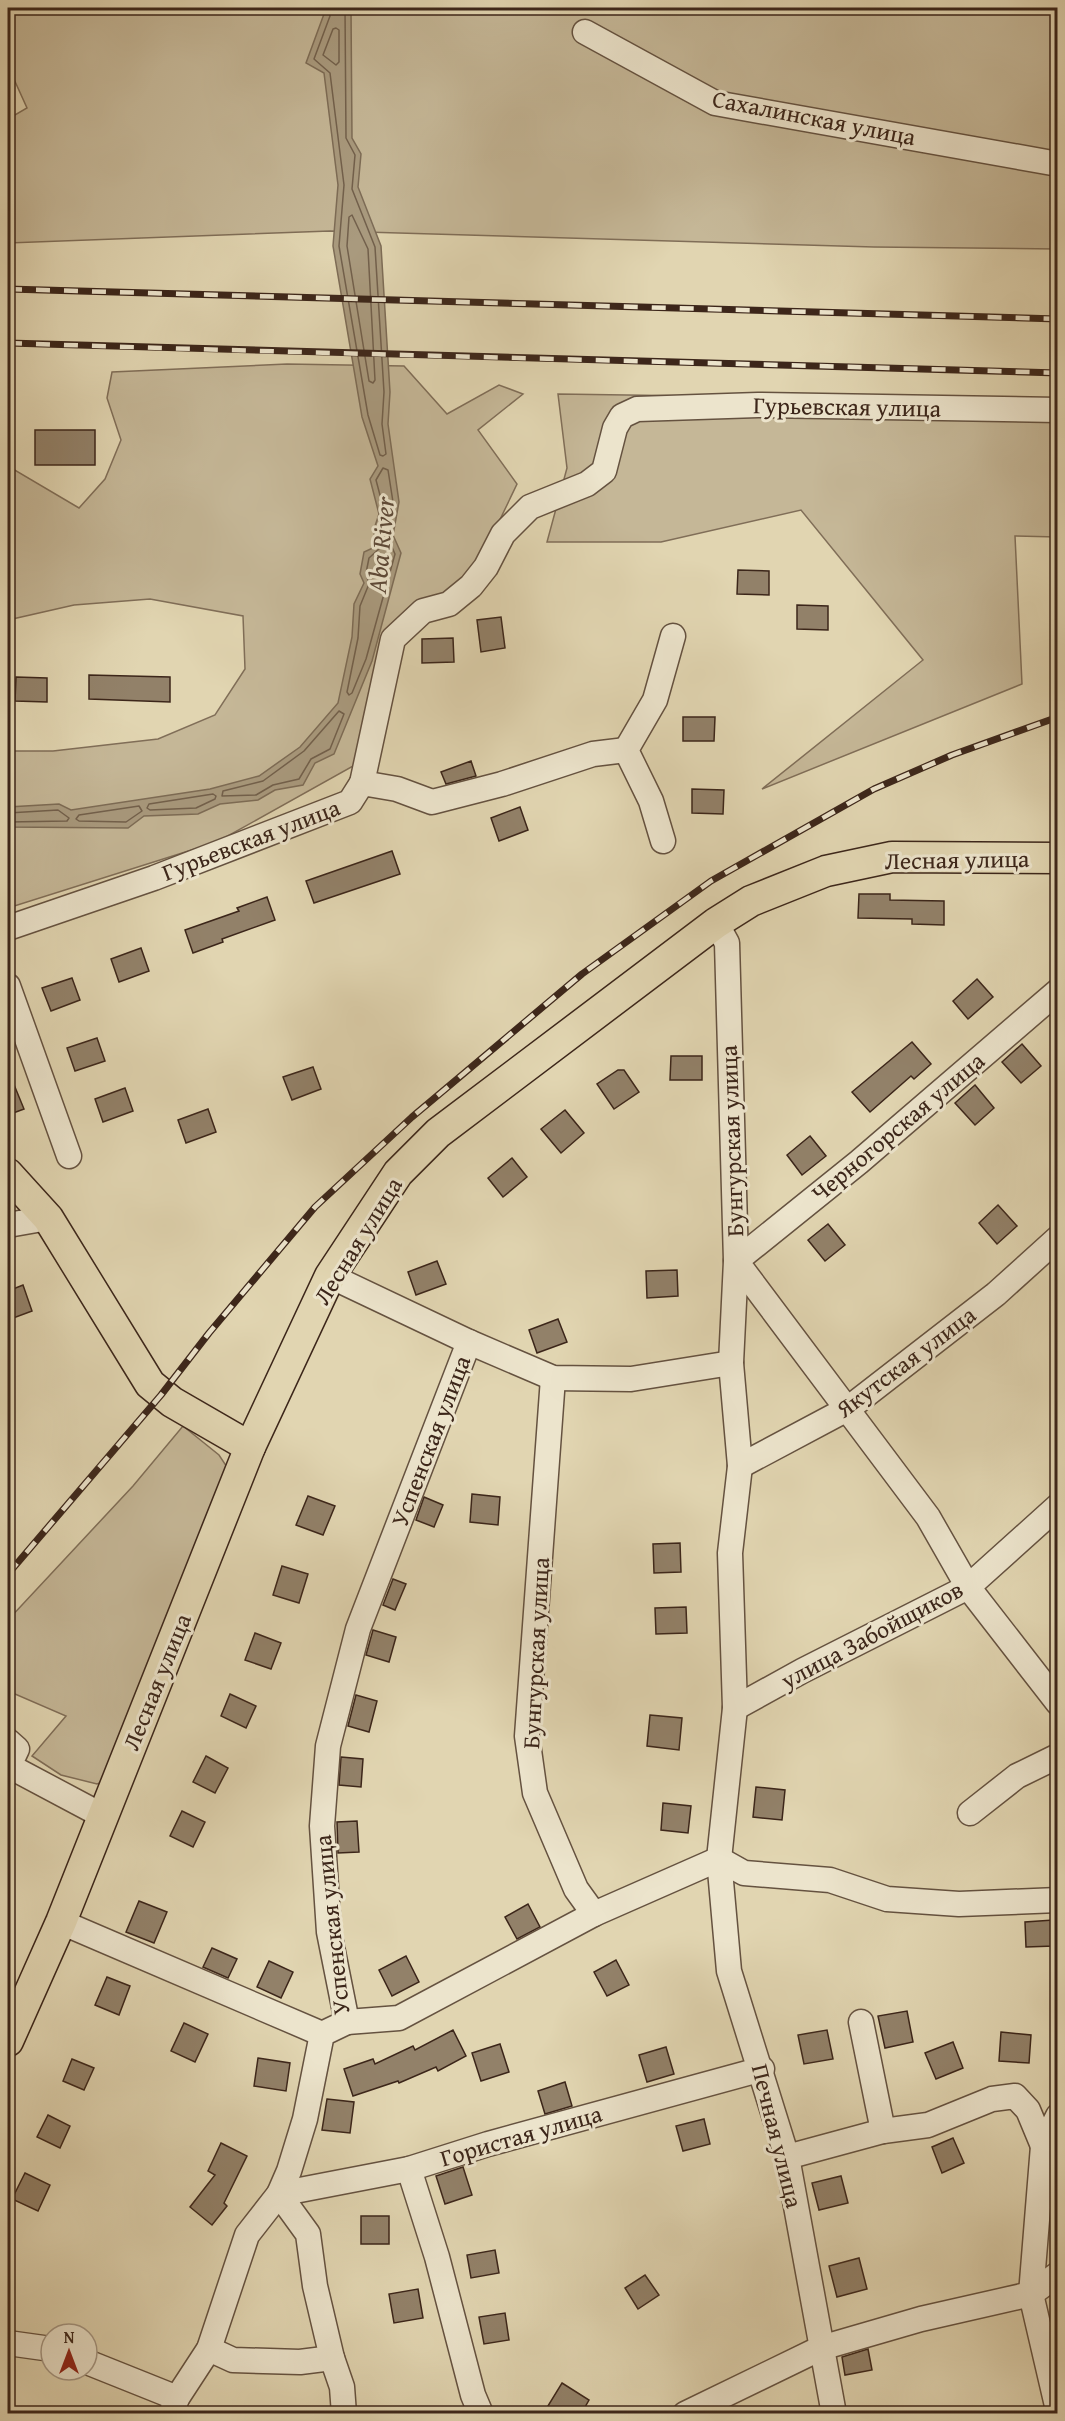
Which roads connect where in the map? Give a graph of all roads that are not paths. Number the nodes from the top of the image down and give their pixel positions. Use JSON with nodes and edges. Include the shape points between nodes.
{"nodes":[{"id":1,"x":585,"y":32,"type":"dead end"},
{"id":2,"x":1058,"y":164,"type":"edge"},
{"id":3,"x":1058,"y":410,"type":"edge"},
{"id":4,"x":673,"y":636,"type":"dead end"},
{"id":5,"x":627,"y":750,"type":"junction"},
{"id":6,"x":362,"y":783,"type":"junction"},
{"id":7,"x":663,"y":841,"type":"dead end"},
{"id":8,"x":1058,"y":858,"type":"edge"},
{"id":9,"x":716,"y":923,"type":"junction"},
{"id":10,"x":8,"y":927,"type":"edge"},
{"id":11,"x":8,"y":986,"type":"edge"},
{"id":12,"x":1058,"y":991,"type":"edge"},
{"id":13,"x":69,"y":1156,"type":"dead end"},
{"id":14,"x":8,"y":1174,"type":"edge"},
{"id":15,"x":48,"y":1218,"type":"junction"},
{"id":16,"x":8,"y":1225,"type":"edge"},
{"id":17,"x":1058,"y":1238,"type":"edge"},
{"id":18,"x":736,"y":1261,"type":"junction"},
{"id":19,"x":330,"y":1276,"type":"junction"},
{"id":20,"x":469,"y":1342,"type":"junction"},
{"id":21,"x":731,"y":1363,"type":"junction"},
{"id":22,"x":553,"y":1378,"type":"junction"},
{"id":23,"x":849,"y":1408,"type":"junction"},
{"id":24,"x":250,"y":1447,"type":"junction"},
{"id":25,"x":740,"y":1466,"type":"junction"},
{"id":26,"x":1058,"y":1506,"type":"edge"},
{"id":27,"x":968,"y":1587,"type":"junction"},
{"id":28,"x":1058,"y":1703,"type":"edge"},
{"id":29,"x":735,"y":1708,"type":"junction"},
{"id":30,"x":8,"y":1741,"type":"edge"},
{"id":31,"x":1058,"y":1756,"type":"edge"},
{"id":32,"x":970,"y":1813,"type":"dead end"},
{"id":33,"x":103,"y":1816,"type":"junction"},
{"id":34,"x":719,"y":1859,"type":"junction"},
{"id":35,"x":1058,"y":1900,"type":"edge"},
{"id":36,"x":594,"y":1914,"type":"junction"},
{"id":37,"x":61,"y":1922,"type":"junction"},
{"id":38,"x":347,"y":2022,"type":"junction"},
{"id":39,"x":861,"y":2022,"type":"dead end"},
{"id":40,"x":322,"y":2034,"type":"junction"},
{"id":41,"x":8,"y":2041,"type":"edge"},
{"id":42,"x":762,"y":2069,"type":"junction"},
{"id":43,"x":1058,"y":2116,"type":"edge"},
{"id":44,"x":883,"y":2131,"type":"junction"},
{"id":45,"x":1043,"y":2146,"type":"junction"},
{"id":46,"x":787,"y":2157,"type":"junction"},
{"id":47,"x":410,"y":2169,"type":"junction"},
{"id":48,"x":279,"y":2194,"type":"junction"},
{"id":49,"x":1058,"y":2274,"type":"edge"},
{"id":50,"x":1031,"y":2294,"type":"junction"},
{"id":51,"x":8,"y":2343,"type":"edge"},
{"id":52,"x":39,"y":2347,"type":"edge"},
{"id":53,"x":821,"y":2348,"type":"junction"},
{"id":54,"x":209,"y":2349,"type":"junction"},
{"id":55,"x":332,"y":2358,"type":"junction"},
{"id":56,"x":99,"y":2368,"type":"edge"},
{"id":57,"x":174,"y":2406,"type":"edge"},
{"id":58,"x":1058,"y":2410,"type":"edge"},
{"id":59,"x":344,"y":2414,"type":"edge"},
{"id":60,"x":481,"y":2414,"type":"edge"},
{"id":61,"x":685,"y":2414,"type":"edge"},
{"id":62,"x":834,"y":2414,"type":"edge"}],
"edges":[{"from":1,"to":2,"type":"street","name":"Сахалинская улица","via":[[716,103]]},
{"from":3,"to":6,"type":"street","name":"Гурьевская улица","via":[[758,405],[637,408],[622,416],[604,471],[586,484],[530,507],[503,534],[471,586],[448,604],[423,611],[393,639]]},
{"from":4,"to":5,"type":"street","via":[[655,700]]},
{"from":5,"to":6,"type":"street","name":"Гурьевская улица","via":[[593,754],[432,802],[397,789]]},
{"from":5,"to":7,"type":"street","via":[[651,801]]},
{"from":6,"to":10,"type":"street","name":"Гурьевская улица","via":[[350,802],[154,878]]},
{"from":8,"to":9,"type":"main road","name":"Лесная улица","via":[[892,857],[826,871],[751,902]]},
{"from":9,"to":18,"type":"street","name":"Бунгурская улица","via":[[727,943]]},
{"from":9,"to":19,"type":"main road","name":"Лесная улица","via":[[438,1133],[398,1173]]},
{"from":11,"to":13,"type":"street"},
{"from":12,"to":18,"type":"street","name":"Черногорская улица","via":[[859,1162]]},
{"from":14,"to":15,"type":"main road"},
{"from":15,"to":16,"type":"street"},
{"from":15,"to":24,"type":"main road","via":[[150,1384],[172,1402]]},
{"from":17,"to":23,"type":"street","name":"Якутская улица","via":[[996,1294]]},
{"from":18,"to":21,"type":"street","name":"Бунгурская улица"},
{"from":18,"to":23,"type":"street"},
{"from":19,"to":20,"type":"street"},
{"from":19,"to":24,"type":"main road","name":"Лесная улица"},
{"from":20,"to":22,"type":"street"},
{"from":20,"to":38,"type":"street","name":"Успенская улица","via":[[358,1629],[328,1746],[322,1826],[328,1932]]},
{"from":21,"to":22,"type":"street","via":[[632,1379]]},
{"from":21,"to":25,"type":"street","name":"Бунгурская улица"},
{"from":22,"to":36,"type":"street","name":"Бунгурская улица","via":[[527,1736],[535,1793],[576,1888]]},
{"from":23,"to":25,"type":"street","name":"Якутская улица"},
{"from":23,"to":27,"type":"street","via":[[928,1517]]},
{"from":24,"to":33,"type":"main road","name":"Лесная улица"},
{"from":25,"to":29,"type":"street","name":"Бунгурская улица","via":[[730,1553]]},
{"from":26,"to":27,"type":"street","name":"улица Забойщиков"},
{"from":27,"to":28,"type":"street"},
{"from":27,"to":29,"type":"street","name":"улица Забойщиков"},
{"from":29,"to":34,"type":"street","name":"Бунгурская улица"},
{"from":30,"to":33,"type":"street","via":[[17,1749],[9,1766]]},
{"from":31,"to":32,"type":"street","via":[[1017,1776]]},
{"from":33,"to":37,"type":"main road","name":"Лесная улица"},
{"from":34,"to":35,"type":"street","via":[[744,1873],[830,1880],[887,1899],[959,1904]]},
{"from":34,"to":36,"type":"street"},
{"from":34,"to":42,"type":"street","name":"Печная улица","via":[[729,1971]]},
{"from":36,"to":38,"type":"street","via":[[399,2018]]},
{"from":37,"to":40,"type":"street"},
{"from":37,"to":41,"type":"main road","name":"Лесная улица"},
{"from":38,"to":40,"type":"street","name":"Успенская улица"},
{"from":39,"to":44,"type":"street"},
{"from":40,"to":48,"type":"street","name":"Успенская улица","via":[[305,2119]]},
{"from":42,"to":46,"type":"street","name":"Печная улица"},
{"from":42,"to":47,"type":"street","name":"Гористая улица"},
{"from":43,"to":45,"type":"street"},
{"from":44,"to":45,"type":"street","via":[[928,2125],[992,2099],[1016,2096],[1028,2110]]},
{"from":44,"to":46,"type":"street"},
{"from":45,"to":50,"type":"street"},
{"from":46,"to":53,"type":"street","name":"Печная улица"},
{"from":47,"to":48,"type":"street","name":"Гористая улица"},
{"from":47,"to":60,"type":"street"},
{"from":48,"to":54,"type":"street","name":"Успенская улица","via":[[247,2235]]},
{"from":48,"to":55,"type":"street","via":[[308,2234],[315,2286]]},
{"from":49,"to":50,"type":"street"},
{"from":50,"to":53,"type":"street","via":[[921,2319]]},
{"from":50,"to":58,"type":"street"},
{"from":51,"to":52,"type":"street"},
{"from":53,"to":61,"type":"street"},
{"from":53,"to":62,"type":"street","name":"Печная улица"},
{"from":54,"to":55,"type":"street","via":[[233,2360],[300,2362]]},
{"from":54,"to":57,"type":"street","name":"Успенская улица"},
{"from":55,"to":59,"type":"street","via":[[342,2387]]},
{"from":56,"to":57,"type":"street"}]}
